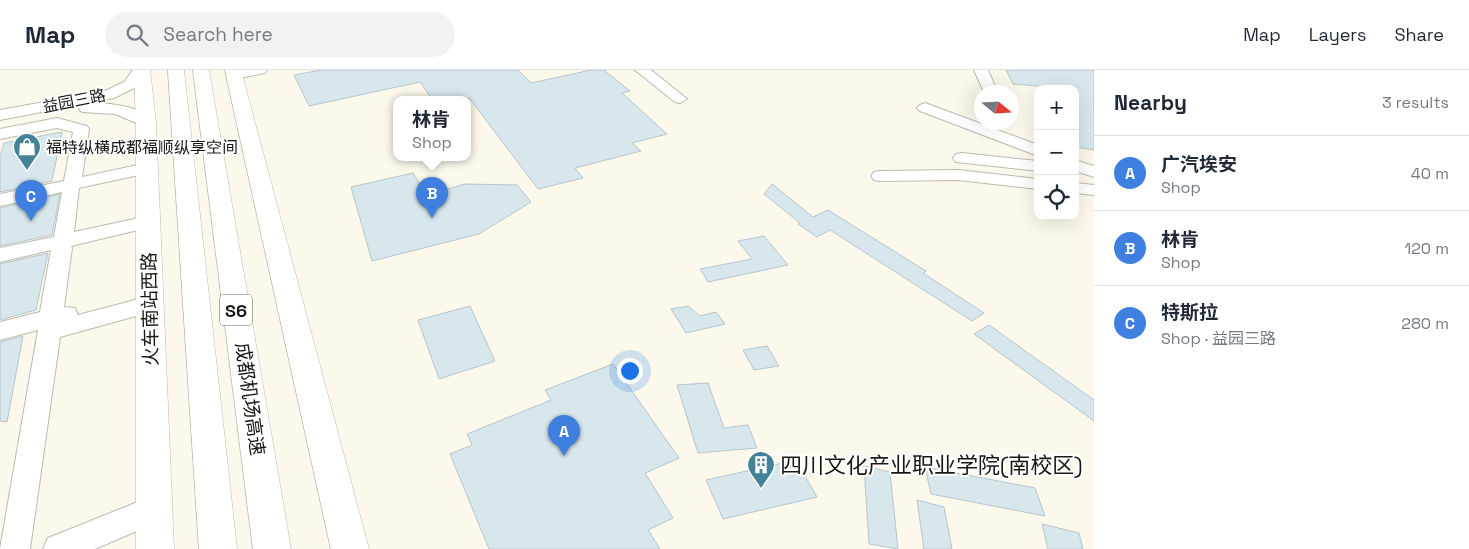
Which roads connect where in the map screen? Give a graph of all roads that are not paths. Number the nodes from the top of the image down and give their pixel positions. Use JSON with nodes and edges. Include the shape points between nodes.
{"nodes":[{"id":1,"x":141,"y":70,"type":"edge"},
{"id":2,"x":176,"y":70,"type":"edge"},
{"id":3,"x":201,"y":70,"type":"edge"},
{"id":4,"x":642,"y":70,"type":"edge"},
{"id":5,"x":981,"y":70,"type":"edge"},
{"id":6,"x":243,"y":72,"type":"edge"},
{"id":7,"x":988,"y":85,"type":"edge"},
{"id":8,"x":680,"y":99,"type":"dead end"},
{"id":9,"x":925,"y":108,"type":"dead end"},
{"id":10,"x":0,"y":115,"type":"edge"},
{"id":11,"x":146,"y":122,"type":"junction"},
{"id":12,"x":0,"y":125,"type":"edge"},
{"id":13,"x":0,"y":134,"type":"edge"},
{"id":14,"x":1034,"y":149,"type":"edge"},
{"id":15,"x":962,"y":158,"type":"dead end"},
{"id":16,"x":1034,"y":166,"type":"edge"},
{"id":17,"x":1079,"y":167,"type":"edge"},
{"id":18,"x":147,"y":168,"type":"junction"},
{"id":19,"x":1079,"y":171,"type":"edge"},
{"id":20,"x":1094,"y":173,"type":"edge"},
{"id":21,"x":880,"y":176,"type":"dead end"},
{"id":22,"x":1034,"y":184,"type":"edge"},
{"id":23,"x":72,"y":187,"type":"junction"},
{"id":24,"x":1079,"y":188,"type":"edge"},
{"id":25,"x":1094,"y":190,"type":"edge"},
{"id":26,"x":0,"y":200,"type":"edge"},
{"id":27,"x":148,"y":222,"type":"junction"},
{"id":28,"x":63,"y":244,"type":"junction"},
{"id":29,"x":0,"y":255,"type":"edge"},
{"id":30,"x":150,"y":299,"type":"junction"},
{"id":31,"x":51,"y":317,"type":"junction"},
{"id":32,"x":0,"y":331,"type":"edge"},
{"id":33,"x":155,"y":509,"type":"junction"},
{"id":34,"x":14,"y":549,"type":"edge"},
{"id":35,"x":59,"y":549,"type":"edge"},
{"id":36,"x":156,"y":549,"type":"edge"},
{"id":37,"x":218,"y":549,"type":"edge"},
{"id":38,"x":272,"y":549,"type":"edge"},
{"id":39,"x":350,"y":549,"type":"edge"}],
"edges":[{"from":1,"to":10,"type":"street","name":"益园三路","via":[[129,85],[110,95]]},
{"from":1,"to":11,"type":"main road","name":"火车南站西路"},
{"from":2,"to":37,"type":"main road","number":"S6"},
{"from":3,"to":38,"type":"main road","name":"成都机场高速","number":"S6"},
{"from":4,"to":8,"type":"street"},
{"from":5,"to":7,"type":"street"},
{"from":6,"to":39,"type":"main road"},
{"from":9,"to":14,"type":"street"},
{"from":11,"to":12,"type":"street","name":"益园三路","via":[[125,110],[103,106]]},
{"from":11,"to":18,"type":"main road","name":"火车南站西路"},
{"from":13,"to":23,"type":"street","via":[[58,123],[81,130]]},
{"from":15,"to":16,"type":"street"},
{"from":17,"to":20,"type":"street"},
{"from":18,"to":23,"type":"street"},
{"from":18,"to":27,"type":"main road","name":"火车南站西路"},
{"from":19,"to":20,"type":"street"},
{"from":21,"to":22,"type":"street","via":[[958,175]]},
{"from":23,"to":26,"type":"street"},
{"from":23,"to":28,"type":"street"},
{"from":24,"to":25,"type":"street"},
{"from":27,"to":28,"type":"street"},
{"from":27,"to":30,"type":"main road","name":"火车南站西路"},
{"from":28,"to":29,"type":"street"},
{"from":28,"to":31,"type":"street"},
{"from":30,"to":31,"type":"street"},
{"from":30,"to":33,"type":"main road","name":"火车南站西路"},
{"from":30,"to":34,"type":"street","via":[[49,331]]},
{"from":31,"to":32,"type":"street"},
{"from":33,"to":35,"type":"street"},
{"from":33,"to":36,"type":"main road","name":"火车南站西路"}]}
